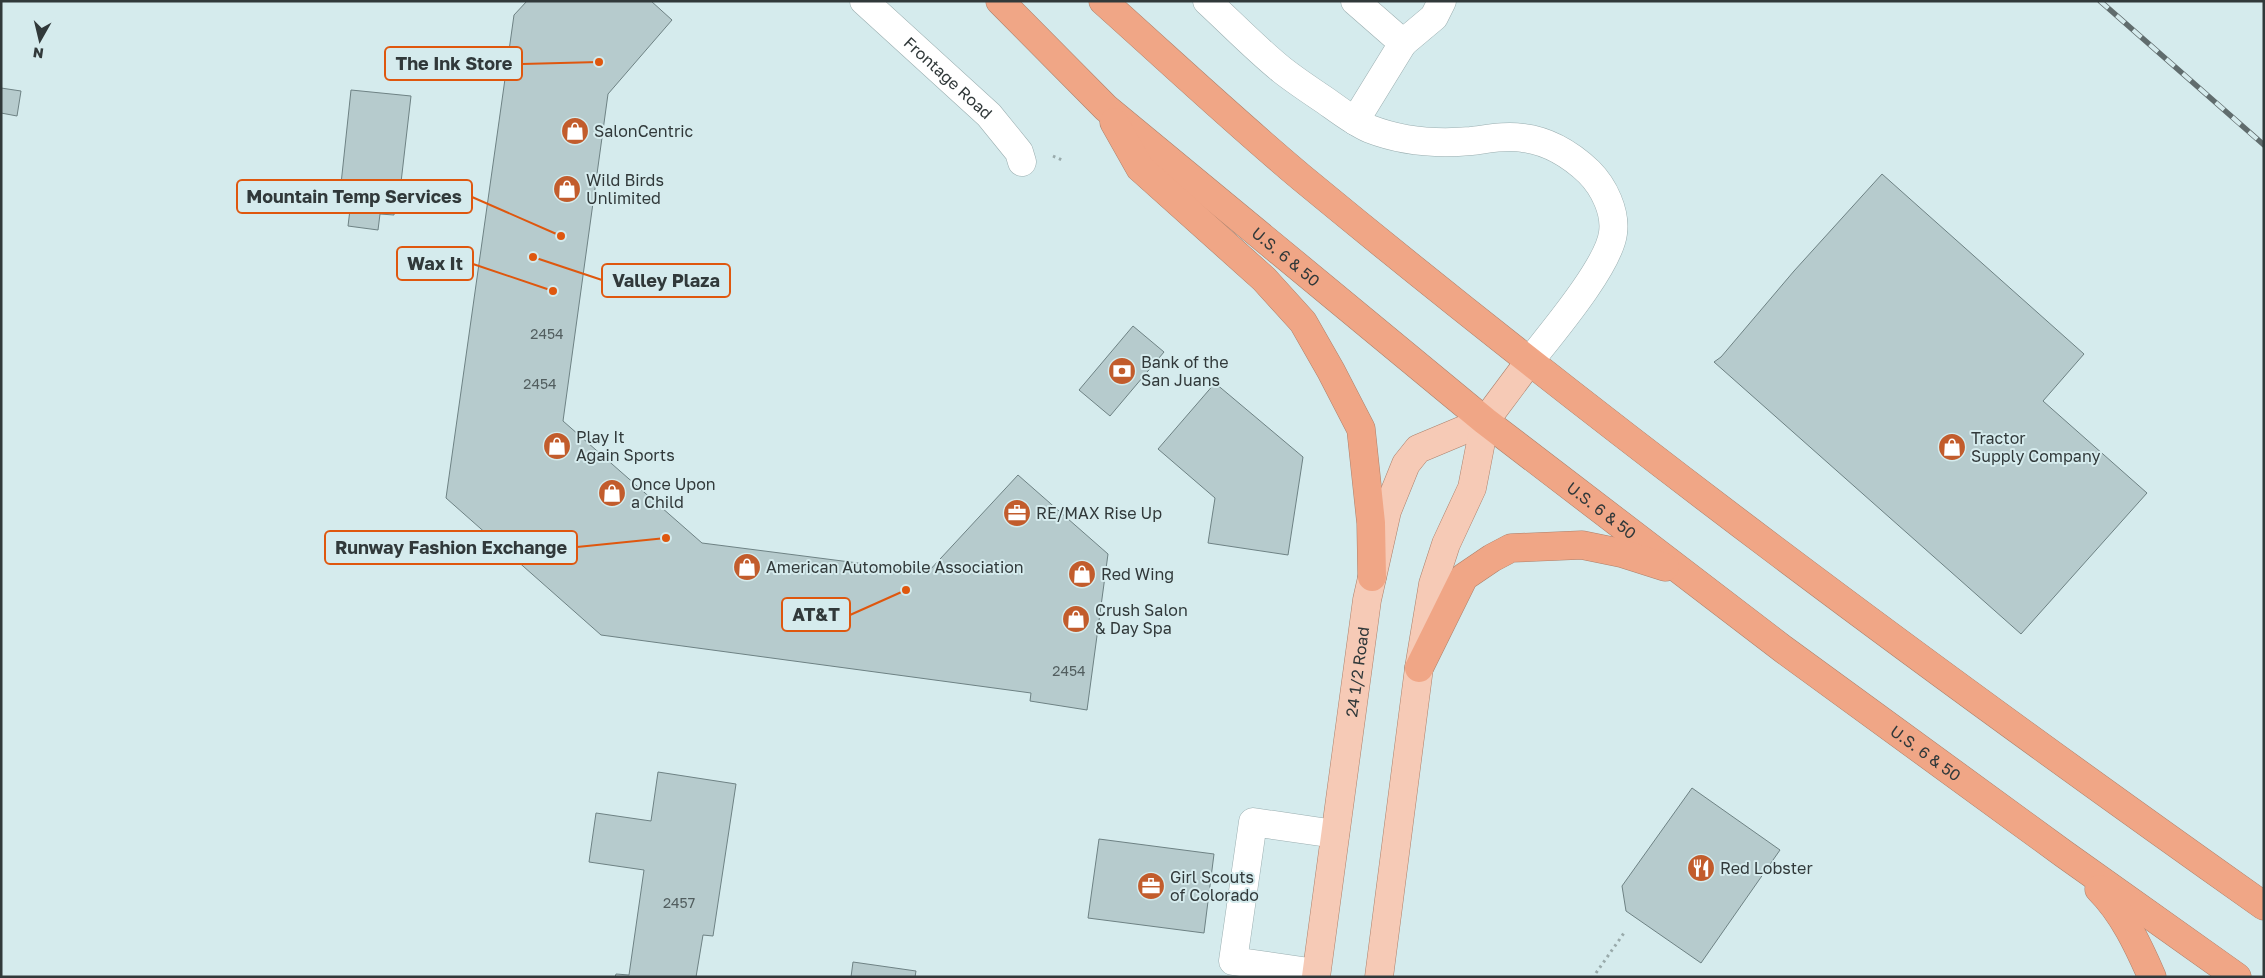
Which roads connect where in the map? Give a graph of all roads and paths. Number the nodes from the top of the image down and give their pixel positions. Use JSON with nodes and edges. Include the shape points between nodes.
{"nodes":[{"id":1,"x":864,"y":1,"type":"edge"},
{"id":2,"x":1000,"y":1,"type":"edge"},
{"id":3,"x":1103,"y":1,"type":"edge"},
{"id":4,"x":1207,"y":1,"type":"edge"},
{"id":5,"x":1355,"y":1,"type":"edge"},
{"id":6,"x":1442,"y":1,"type":"edge"},
{"id":7,"x":1403,"y":43,"type":"junction"},
{"id":8,"x":1106,"y":108,"type":"junction"},
{"id":9,"x":1355,"y":121,"type":"junction"},
{"id":10,"x":1053,"y":156,"type":"dead end"},
{"id":11,"x":1064,"y":161,"type":"dead end"},
{"id":12,"x":1022,"y":162,"type":"dead end"},
{"id":13,"x":1529,"y":362,"type":"junction"},
{"id":14,"x":1485,"y":421,"type":"junction"},
{"id":15,"x":1685,"y":573,"type":"junction"},
{"id":16,"x":1372,"y":577,"type":"junction"},
{"id":17,"x":1419,"y":668,"type":"junction"},
{"id":18,"x":1335,"y":834,"type":"junction"},
{"id":19,"x":2064,"y":854,"type":"junction"},
{"id":20,"x":2264,"y":906,"type":"edge"},
{"id":21,"x":1624,"y":933,"type":"dead end"},
{"id":22,"x":1596,"y":974,"type":"dead end"},
{"id":23,"x":1316,"y":975,"type":"edge"},
{"id":24,"x":1379,"y":977,"type":"edge"},
{"id":25,"x":2152,"y":977,"type":"edge"},
{"id":26,"x":2237,"y":977,"type":"edge"}],
"edges":[{"from":1,"to":12,"type":"street","name":"Frontage Road","via":[[989,116],[1019,152]]},
{"from":2,"to":8,"type":"highway","name":"U.S. 6 & 50"},
{"from":3,"to":13,"type":"highway","via":[[1299,175]]},
{"from":4,"to":9,"type":"street","via":[[1282,70]]},
{"from":5,"to":7,"type":"street"},
{"from":6,"to":7,"type":"street","via":[[1434,17]]},
{"from":7,"to":9,"type":"street"},
{"from":8,"to":14,"type":"highway","name":"U.S. 6 & 50"},
{"from":8,"to":16,"type":"highway","via":[[1140,168],[1264,279],[1303,322],[1331,371],[1361,429],[1371,523]]},
{"from":9,"to":13,"type":"street","via":[[1371,129],[1418,140],[1524,138],[1559,149],[1596,179],[1613,217],[1613,235],[1592,278]]},
{"from":10,"to":11,"type":"path"},
{"from":13,"to":14,"type":"main road"},
{"from":13,"to":20,"type":"highway","via":[[2051,755]]},
{"from":14,"to":15,"type":"highway","name":"U.S. 6 & 50"},
{"from":14,"to":16,"type":"main road","name":"24 1/2 Road","via":[[1418,449],[1406,464],[1387,511]]},
{"from":14,"to":17,"type":"main road","via":[[1472,488],[1446,544],[1433,584]]},
{"from":15,"to":17,"type":"highway","via":[[1621,552],[1582,545],[1511,548],[1464,577]]},
{"from":15,"to":19,"type":"highway","name":"U.S. 6 & 50","via":[[1783,649]]},
{"from":16,"to":18,"type":"main road","name":"24 1/2 Road"},
{"from":17,"to":24,"type":"main road"},
{"from":18,"to":23,"type":"main road","name":"24 1/2 Road"},
{"from":18,"to":23,"type":"street","via":[[1253,822],[1234,952],[1233,961]]},
{"from":19,"to":25,"type":"highway","via":[[2112,902]]},
{"from":19,"to":26,"type":"highway","name":"U.S. 6 & 50"},
{"from":21,"to":22,"type":"path"}]}
